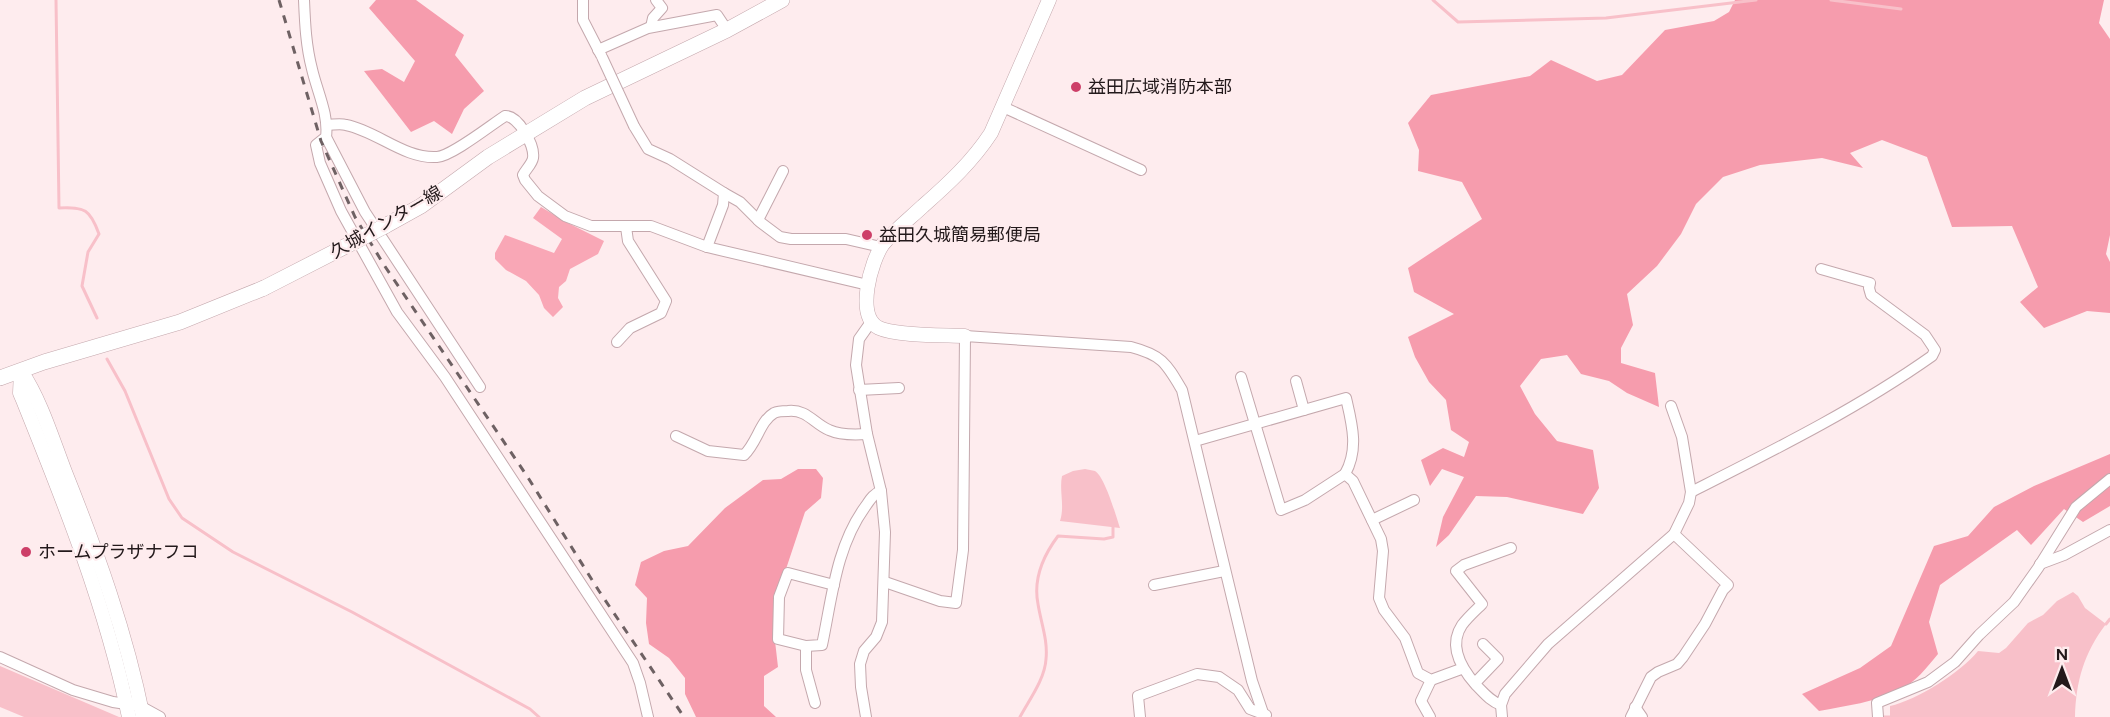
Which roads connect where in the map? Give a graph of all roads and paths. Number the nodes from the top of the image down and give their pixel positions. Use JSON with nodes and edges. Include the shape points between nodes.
{"nodes":[{"id":1,"x":304,"y":0,"type":"edge"},
{"id":2,"x":583,"y":0,"type":"edge"},
{"id":3,"x":656,"y":0,"type":"edge"},
{"id":4,"x":782,"y":0,"type":"edge"},
{"id":5,"x":1049,"y":0,"type":"edge"},
{"id":6,"x":651,"y":27,"type":"junction"},
{"id":7,"x":727,"y":30,"type":"junction"},
{"id":8,"x":600,"y":54,"type":"junction"},
{"id":9,"x":1003,"y":107,"type":"junction"},
{"id":10,"x":327,"y":125,"type":"junction"},
{"id":11,"x":525,"y":133,"type":"junction"},
{"id":12,"x":326,"y":137,"type":"junction"},
{"id":13,"x":1141,"y":170,"type":"dead end"},
{"id":14,"x":783,"y":171,"type":"dead end"},
{"id":15,"x":724,"y":193,"type":"junction"},
{"id":16,"x":758,"y":220,"type":"junction"},
{"id":17,"x":626,"y":227,"type":"junction"},
{"id":18,"x":707,"y":247,"type":"junction"},
{"id":19,"x":881,"y":247,"type":"junction"},
{"id":20,"x":1821,"y":269,"type":"dead end"},
{"id":21,"x":868,"y":285,"type":"junction"},
{"id":22,"x":871,"y":322,"type":"junction"},
{"id":23,"x":965,"y":336,"type":"junction"},
{"id":24,"x":617,"y":342,"type":"dead end"},
{"id":25,"x":21,"y":371,"type":"junction"},
{"id":26,"x":1241,"y":377,"type":"dead end"},
{"id":27,"x":0,"y":378,"type":"edge"},
{"id":28,"x":1296,"y":381,"type":"dead end"},
{"id":29,"x":480,"y":387,"type":"dead end"},
{"id":30,"x":899,"y":388,"type":"dead end"},
{"id":31,"x":859,"y":390,"type":"junction"},
{"id":32,"x":1671,"y":406,"type":"dead end"},
{"id":33,"x":1304,"y":410,"type":"junction"},
{"id":34,"x":1255,"y":425,"type":"junction"},
{"id":35,"x":867,"y":434,"type":"junction"},
{"id":36,"x":676,"y":436,"type":"dead end"},
{"id":37,"x":1195,"y":441,"type":"junction"},
{"id":38,"x":1345,"y":474,"type":"junction"},
{"id":39,"x":2110,"y":479,"type":"edge"},
{"id":40,"x":881,"y":491,"type":"junction"},
{"id":41,"x":1691,"y":492,"type":"junction"},
{"id":42,"x":1414,"y":500,"type":"dead end"},
{"id":43,"x":1372,"y":520,"type":"junction"},
{"id":44,"x":2110,"y":530,"type":"edge"},
{"id":45,"x":1674,"y":534,"type":"junction"},
{"id":46,"x":1511,"y":548,"type":"dead end"},
{"id":47,"x":2040,"y":564,"type":"junction"},
{"id":48,"x":1224,"y":571,"type":"junction"},
{"id":49,"x":885,"y":582,"type":"junction"},
{"id":50,"x":834,"y":585,"type":"junction"},
{"id":51,"x":1154,"y":585,"type":"dead end"},
{"id":52,"x":1483,"y":644,"type":"dead end"},
{"id":53,"x":806,"y":646,"type":"junction"},
{"id":54,"x":0,"y":657,"type":"edge"},
{"id":55,"x":1461,"y":669,"type":"junction"},
{"id":56,"x":1431,"y":680,"type":"junction"},
{"id":57,"x":1474,"y":683,"type":"junction"},
{"id":58,"x":815,"y":703,"type":"dead end"},
{"id":59,"x":1502,"y":705,"type":"junction"},
{"id":60,"x":135,"y":711,"type":"edge"},
{"id":61,"x":1633,"y":712,"type":"edge"},
{"id":62,"x":1266,"y":715,"type":"edge"},
{"id":63,"x":160,"y":717,"type":"edge"},
{"id":64,"x":648,"y":717,"type":"edge"},
{"id":65,"x":866,"y":717,"type":"edge"},
{"id":66,"x":1140,"y":717,"type":"edge"},
{"id":67,"x":1430,"y":717,"type":"edge"},
{"id":68,"x":1502,"y":717,"type":"edge"},
{"id":69,"x":1642,"y":717,"type":"edge"},
{"id":70,"x":1878,"y":717,"type":"edge"}],
"edges":[{"from":1,"to":10,"type":"street","via":[[311,68]]},
{"from":2,"to":8,"type":"street","via":[[583,20]]},
{"from":3,"to":6,"type":"street","via":[[662,8]]},
{"from":4,"to":7,"type":"main road","name":"久城インター線"},
{"from":5,"to":9,"type":"street"},
{"from":6,"to":7,"type":"street","via":[[717,15]]},
{"from":6,"to":8,"type":"street"},
{"from":7,"to":11,"type":"main road","name":"久城インター線","via":[[585,98]]},
{"from":8,"to":15,"type":"street","bridge":true,"via":[[648,148]]},
{"from":9,"to":13,"type":"street"},
{"from":9,"to":19,"type":"street","via":[[978,153]]},
{"from":10,"to":11,"type":"street","via":[[345,124],[389,144],[438,157],[504,116],[513,117]]},
{"from":10,"to":12,"type":"street"},
{"from":11,"to":17,"type":"street","via":[[534,155],[523,175],[538,196],[565,216],[591,226]]},
{"from":11,"to":25,"type":"main road","name":"久城インター線","bridge":true,"via":[[421,206],[264,288],[180,322]]},
{"from":12,"to":29,"type":"street","via":[[365,212]]},
{"from":12,"to":64,"type":"street","via":[[316,145],[320,163],[363,252],[397,312],[633,663]]},
{"from":14,"to":16,"type":"street"},
{"from":15,"to":16,"type":"street"},
{"from":15,"to":18,"type":"street"},
{"from":16,"to":19,"type":"street","via":[[780,237],[846,239]]},
{"from":17,"to":18,"type":"street","via":[[651,226]]},
{"from":17,"to":24,"type":"street","via":[[628,241],[666,301],[661,313],[630,328]]},
{"from":18,"to":21,"type":"street"},
{"from":19,"to":21,"type":"street"},
{"from":20,"to":41,"type":"street","via":[[1870,283],[1871,295],[1925,335],[1935,350],[1932,356],[1860,403]]},
{"from":21,"to":22,"type":"street","via":[[866,305]]},
{"from":22,"to":23,"type":"street","via":[[893,332]]},
{"from":22,"to":31,"type":"street","via":[[859,339]]},
{"from":23,"to":37,"type":"street","via":[[1131,347],[1152,353],[1169,367],[1182,390]]},
{"from":23,"to":49,"type":"street","via":[[963,550],[956,603]]},
{"from":25,"to":27,"type":"main road","name":"久城インター線"},
{"from":25,"to":60,"type":"street","via":[[35,395],[114,601]]},
{"from":26,"to":34,"type":"street"},
{"from":28,"to":33,"type":"street"},
{"from":30,"to":31,"type":"street"},
{"from":31,"to":35,"type":"street"},
{"from":32,"to":41,"type":"street","via":[[1682,437]]},
{"from":33,"to":34,"type":"street"},
{"from":33,"to":38,"type":"street","via":[[1346,398],[1354,430],[1350,465]]},
{"from":34,"to":37,"type":"street"},
{"from":34,"to":38,"type":"street","via":[[1281,510],[1305,500]]},
{"from":35,"to":36,"type":"street","via":[[832,432],[796,410],[775,412],[744,455],[708,451]]},
{"from":35,"to":40,"type":"street"},
{"from":37,"to":48,"type":"street"},
{"from":38,"to":43,"type":"street","via":[[1353,481]]},
{"from":39,"to":47,"type":"street","via":[[2076,507]]},
{"from":40,"to":49,"type":"street"},
{"from":40,"to":50,"type":"street","via":[[874,494],[857,518],[842,550]]},
{"from":41,"to":45,"type":"street"},
{"from":42,"to":43,"type":"street"},
{"from":43,"to":56,"type":"street","via":[[1383,551],[1379,598],[1404,638],[1418,673]]},
{"from":44,"to":47,"type":"street"},
{"from":45,"to":59,"type":"street","via":[[1548,644],[1505,694]]},
{"from":45,"to":61,"type":"street","via":[[1728,585],[1683,657],[1651,677]]},
{"from":46,"to":55,"type":"street","via":[[1456,571],[1482,604],[1462,626],[1456,640]]},
{"from":47,"to":70,"type":"street","via":[[2014,602],[1955,662],[1928,682],[1877,703]]},
{"from":48,"to":51,"type":"street"},
{"from":48,"to":62,"type":"street","via":[[1252,681]]},
{"from":49,"to":65,"type":"street","via":[[882,622],[860,664]]},
{"from":50,"to":53,"type":"street","via":[[822,645]]},
{"from":50,"to":53,"type":"street","via":[[788,573],[780,597],[778,639]]},
{"from":52,"to":57,"type":"street","via":[[1498,659]]},
{"from":53,"to":58,"type":"street","via":[[806,669]]},
{"from":54,"to":60,"type":"street","via":[[73,690]]},
{"from":55,"to":56,"type":"street"},
{"from":55,"to":57,"type":"street"},
{"from":56,"to":67,"type":"street","via":[[1421,702]]},
{"from":57,"to":59,"type":"street","via":[[1493,702]]},
{"from":59,"to":68,"type":"street"},
{"from":60,"to":63,"type":"street"},
{"from":61,"to":69,"type":"street"},
{"from":62,"to":66,"type":"street","via":[[1251,709],[1238,690],[1220,677],[1197,674],[1138,696]]}]}
